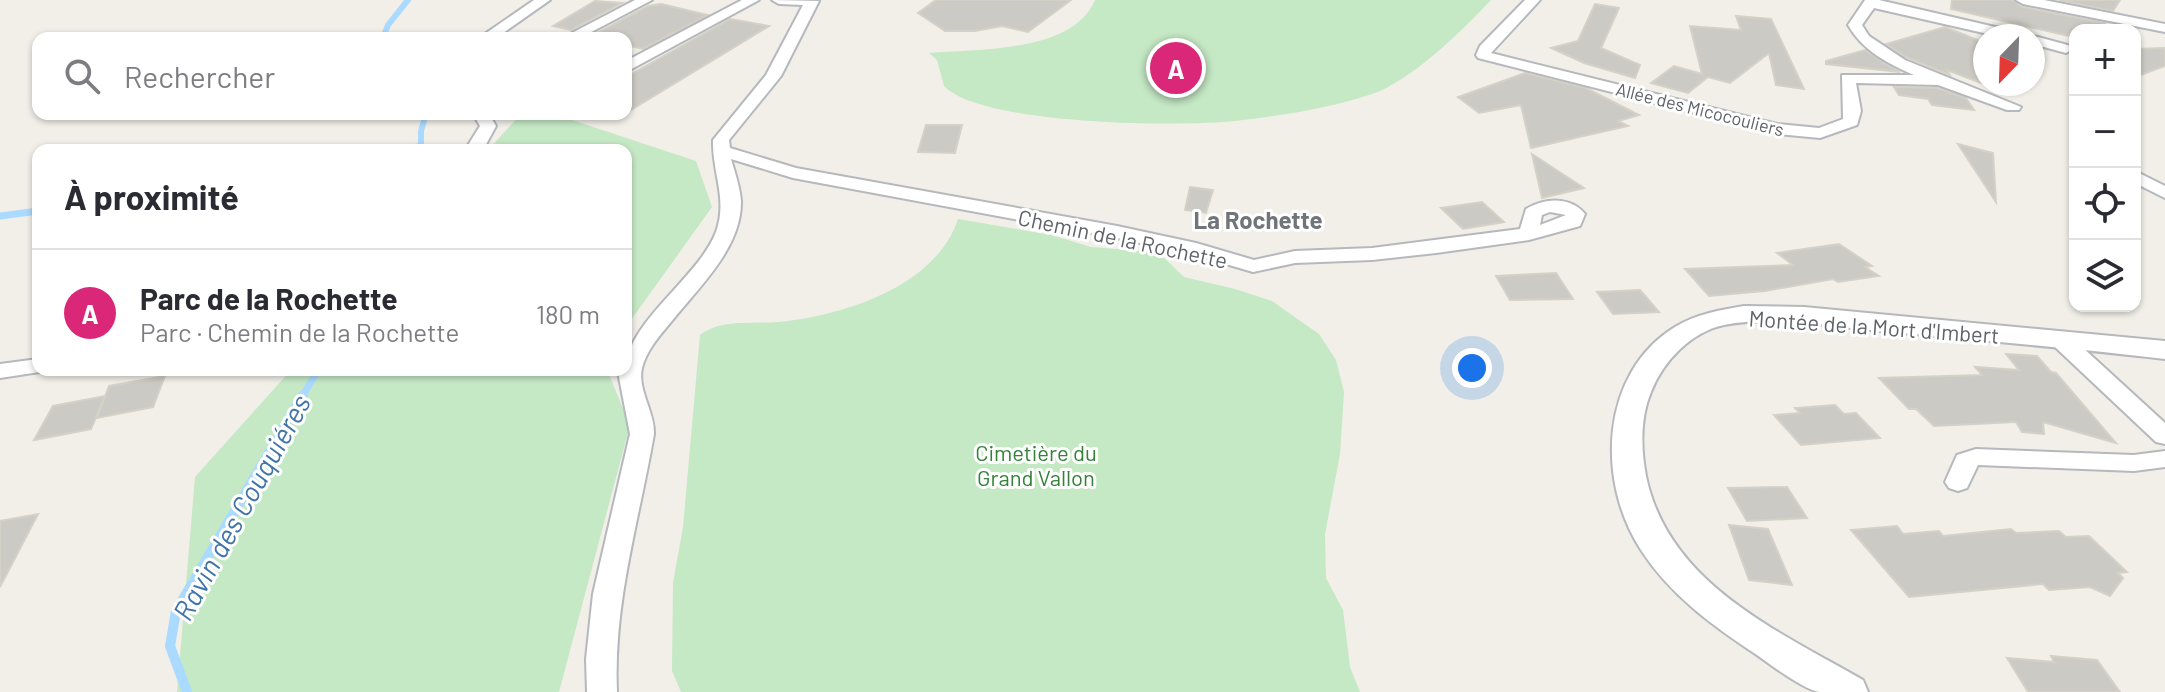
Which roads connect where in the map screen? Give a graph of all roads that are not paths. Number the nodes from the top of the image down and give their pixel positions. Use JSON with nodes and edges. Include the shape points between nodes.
{"nodes":[{"id":1,"x":543,"y":0,"type":"edge"},
{"id":2,"x":645,"y":0,"type":"edge"},
{"id":3,"x":752,"y":0,"type":"edge"},
{"id":4,"x":779,"y":0,"type":"edge"},
{"id":5,"x":812,"y":0,"type":"edge"},
{"id":6,"x":1533,"y":0,"type":"edge"},
{"id":7,"x":2023,"y":0,"type":"edge"},
{"id":8,"x":1872,"y":2,"type":"edge"},
{"id":9,"x":1973,"y":26,"type":"edge"},
{"id":10,"x":2165,"y":28,"type":"edge"},
{"id":11,"x":495,"y":32,"type":"edge"},
{"id":12,"x":581,"y":32,"type":"edge"},
{"id":13,"x":2045,"y":43,"type":"edge"},
{"id":14,"x":2066,"y":49,"type":"dead end"},
{"id":15,"x":632,"y":64,"type":"edge"},
{"id":16,"x":1945,"y":81,"type":"junction"},
{"id":17,"x":2013,"y":107,"type":"dead end"},
{"id":18,"x":484,"y":120,"type":"edge"},
{"id":19,"x":478,"y":144,"type":"edge"},
{"id":20,"x":722,"y":151,"type":"junction"},
{"id":21,"x":2141,"y":179,"type":"edge"},
{"id":22,"x":2165,"y":193,"type":"edge"},
{"id":23,"x":1529,"y":234,"type":"dead end"},
{"id":24,"x":2062,"y":341,"type":"junction"},
{"id":25,"x":2165,"y":350,"type":"edge"},
{"id":26,"x":32,"y":367,"type":"edge"},
{"id":27,"x":632,"y":367,"type":"edge"},
{"id":28,"x":0,"y":371,"type":"edge"},
{"id":29,"x":630,"y":376,"type":"edge"},
{"id":30,"x":2165,"y":436,"type":"edge"},
{"id":31,"x":2165,"y":459,"type":"edge"},
{"id":32,"x":1958,"y":482,"type":"dead end"},
{"id":33,"x":602,"y":692,"type":"edge"},
{"id":34,"x":1849,"y":692,"type":"edge"}],
"edges":[{"from":1,"to":11,"type":"street"},
{"from":2,"to":12,"type":"street"},
{"from":3,"to":15,"type":"street"},
{"from":4,"to":5,"type":"street"},
{"from":5,"to":20,"type":"street","via":[[773,76],[723,138]]},
{"from":6,"to":16,"type":"street","name":"Allée des Micocouliers","via":[[1483,55],[1777,129],[1820,133],[1851,122],[1847,78]]},
{"from":7,"to":10,"type":"street"},
{"from":8,"to":9,"type":"street"},
{"from":8,"to":16,"type":"street","via":[[1855,25],[1861,39],[1892,59]]},
{"from":13,"to":14,"type":"street"},
{"from":16,"to":17,"type":"street"},
{"from":18,"to":19,"type":"street","via":[[488,126]]},
{"from":20,"to":23,"type":"street","name":"Chemin de la Rochette","via":[[793,173],[1117,232],[1253,266],[1295,257],[1372,254]]},
{"from":20,"to":27,"type":"street","via":[[732,189],[726,228],[705,265],[646,339]]},
{"from":21,"to":22,"type":"street"},
{"from":24,"to":25,"type":"street","name":"Montée de la Mort d'Imbert"},
{"from":24,"to":30,"type":"street"},
{"from":24,"to":34,"type":"street","name":"Montée de la Mort d'Imbert","via":[[1777,314],[1738,315],[1685,332],[1643,377],[1633,400],[1628,453],[1635,507],[1646,534],[1688,585],[1716,608]]},
{"from":26,"to":28,"type":"street"},
{"from":29,"to":33,"type":"street","via":[[643,427],[604,611]]},
{"from":31,"to":32,"type":"street","via":[[2134,463],[1976,457],[1966,461]]}]}
